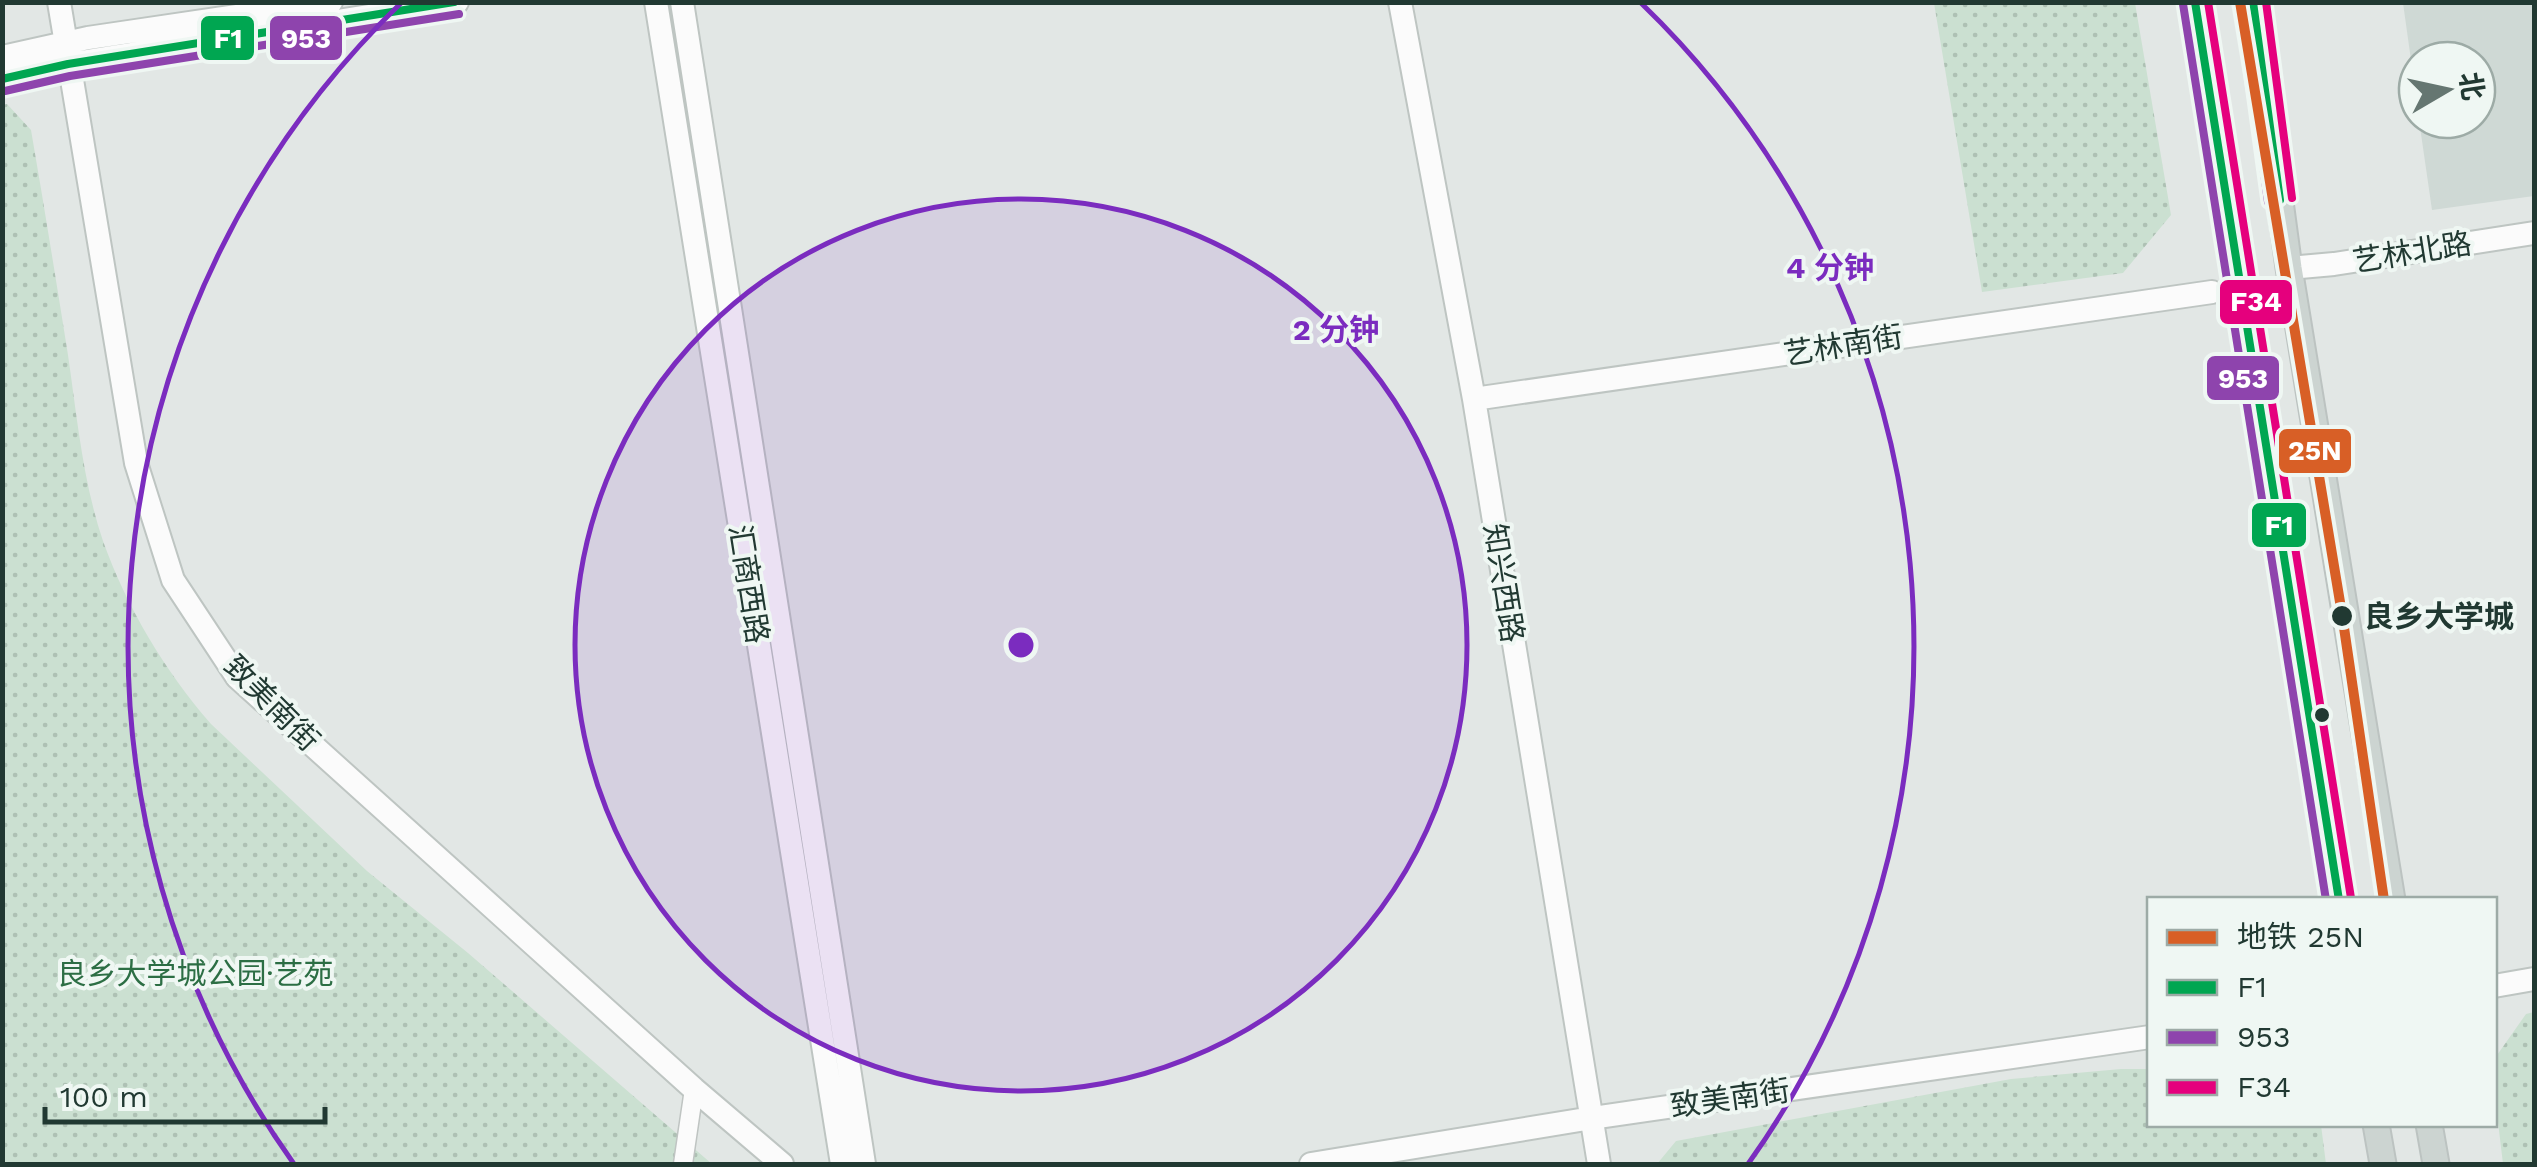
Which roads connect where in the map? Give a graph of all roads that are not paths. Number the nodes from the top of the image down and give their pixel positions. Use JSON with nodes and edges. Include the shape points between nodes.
{"nodes":[{"id":1,"x":59,"y":2,"type":"edge"},
{"id":2,"x":331,"y":2,"type":"edge"},
{"id":3,"x":457,"y":2,"type":"edge"},
{"id":4,"x":656,"y":2,"type":"edge"},
{"id":5,"x":682,"y":2,"type":"edge"},
{"id":6,"x":1400,"y":2,"type":"edge"},
{"id":7,"x":2195,"y":2,"type":"edge"},
{"id":8,"x":2254,"y":2,"type":"edge"},
{"id":9,"x":66,"y":53,"type":"junction"},
{"id":10,"x":2,"y":57,"type":"edge"},
{"id":11,"x":2,"y":80,"type":"edge"},
{"id":12,"x":2534,"y":234,"type":"edge"},
{"id":13,"x":2288,"y":268,"type":"junction"},
{"id":14,"x":2212,"y":292,"type":"dead end"},
{"id":15,"x":1474,"y":399,"type":"junction"},
{"id":16,"x":2339,"y":897,"type":"edge"},
{"id":17,"x":2392,"y":897,"type":"edge"},
{"id":18,"x":2534,"y":978,"type":"edge"},
{"id":19,"x":2497,"y":985,"type":"edge"},
{"id":20,"x":2147,"y":1037,"type":"edge"},
{"id":21,"x":694,"y":1090,"type":"junction"},
{"id":22,"x":1592,"y":1118,"type":"junction"},
{"id":23,"x":2377,"y":1127,"type":"edge"},
{"id":24,"x":2430,"y":1127,"type":"edge"},
{"id":25,"x":683,"y":1164,"type":"edge"},
{"id":26,"x":782,"y":1164,"type":"edge"},
{"id":27,"x":842,"y":1164,"type":"edge"},
{"id":28,"x":864,"y":1164,"type":"edge"},
{"id":29,"x":1311,"y":1164,"type":"edge"},
{"id":30,"x":1599,"y":1164,"type":"edge"},
{"id":31,"x":2383,"y":1164,"type":"edge"},
{"id":32,"x":2436,"y":1164,"type":"edge"}],
"edges":[{"from":1,"to":9,"type":"street","name":"致美南街"},
{"from":2,"to":9,"type":"street"},
{"from":3,"to":9,"type":"street"},
{"from":4,"to":27,"type":"street","name":"汇商西路"},
{"from":5,"to":28,"type":"street","name":"汇商西路"},
{"from":6,"to":15,"type":"street","name":"知兴西路"},
{"from":7,"to":16,"type":"main road"},
{"from":8,"to":13,"type":"main road"},
{"from":9,"to":10,"type":"street"},
{"from":9,"to":11,"type":"street"},
{"from":9,"to":21,"type":"street","name":"致美南街","via":[[136,464],[173,580],[237,677]]},
{"from":12,"to":13,"type":"street","name":"艺林北路"},
{"from":13,"to":17,"type":"main road"},
{"from":14,"to":15,"type":"street","name":"艺林南街"},
{"from":15,"to":22,"type":"street","name":"知兴西路"},
{"from":18,"to":19,"type":"street"},
{"from":20,"to":22,"type":"street","name":"致美南街"},
{"from":21,"to":25,"type":"street"},
{"from":21,"to":26,"type":"street","name":"致美南街"},
{"from":22,"to":29,"type":"street","name":"致美南街"},
{"from":22,"to":30,"type":"street","name":"知兴西路"},
{"from":23,"to":31,"type":"main road"},
{"from":24,"to":32,"type":"main road"}]}
